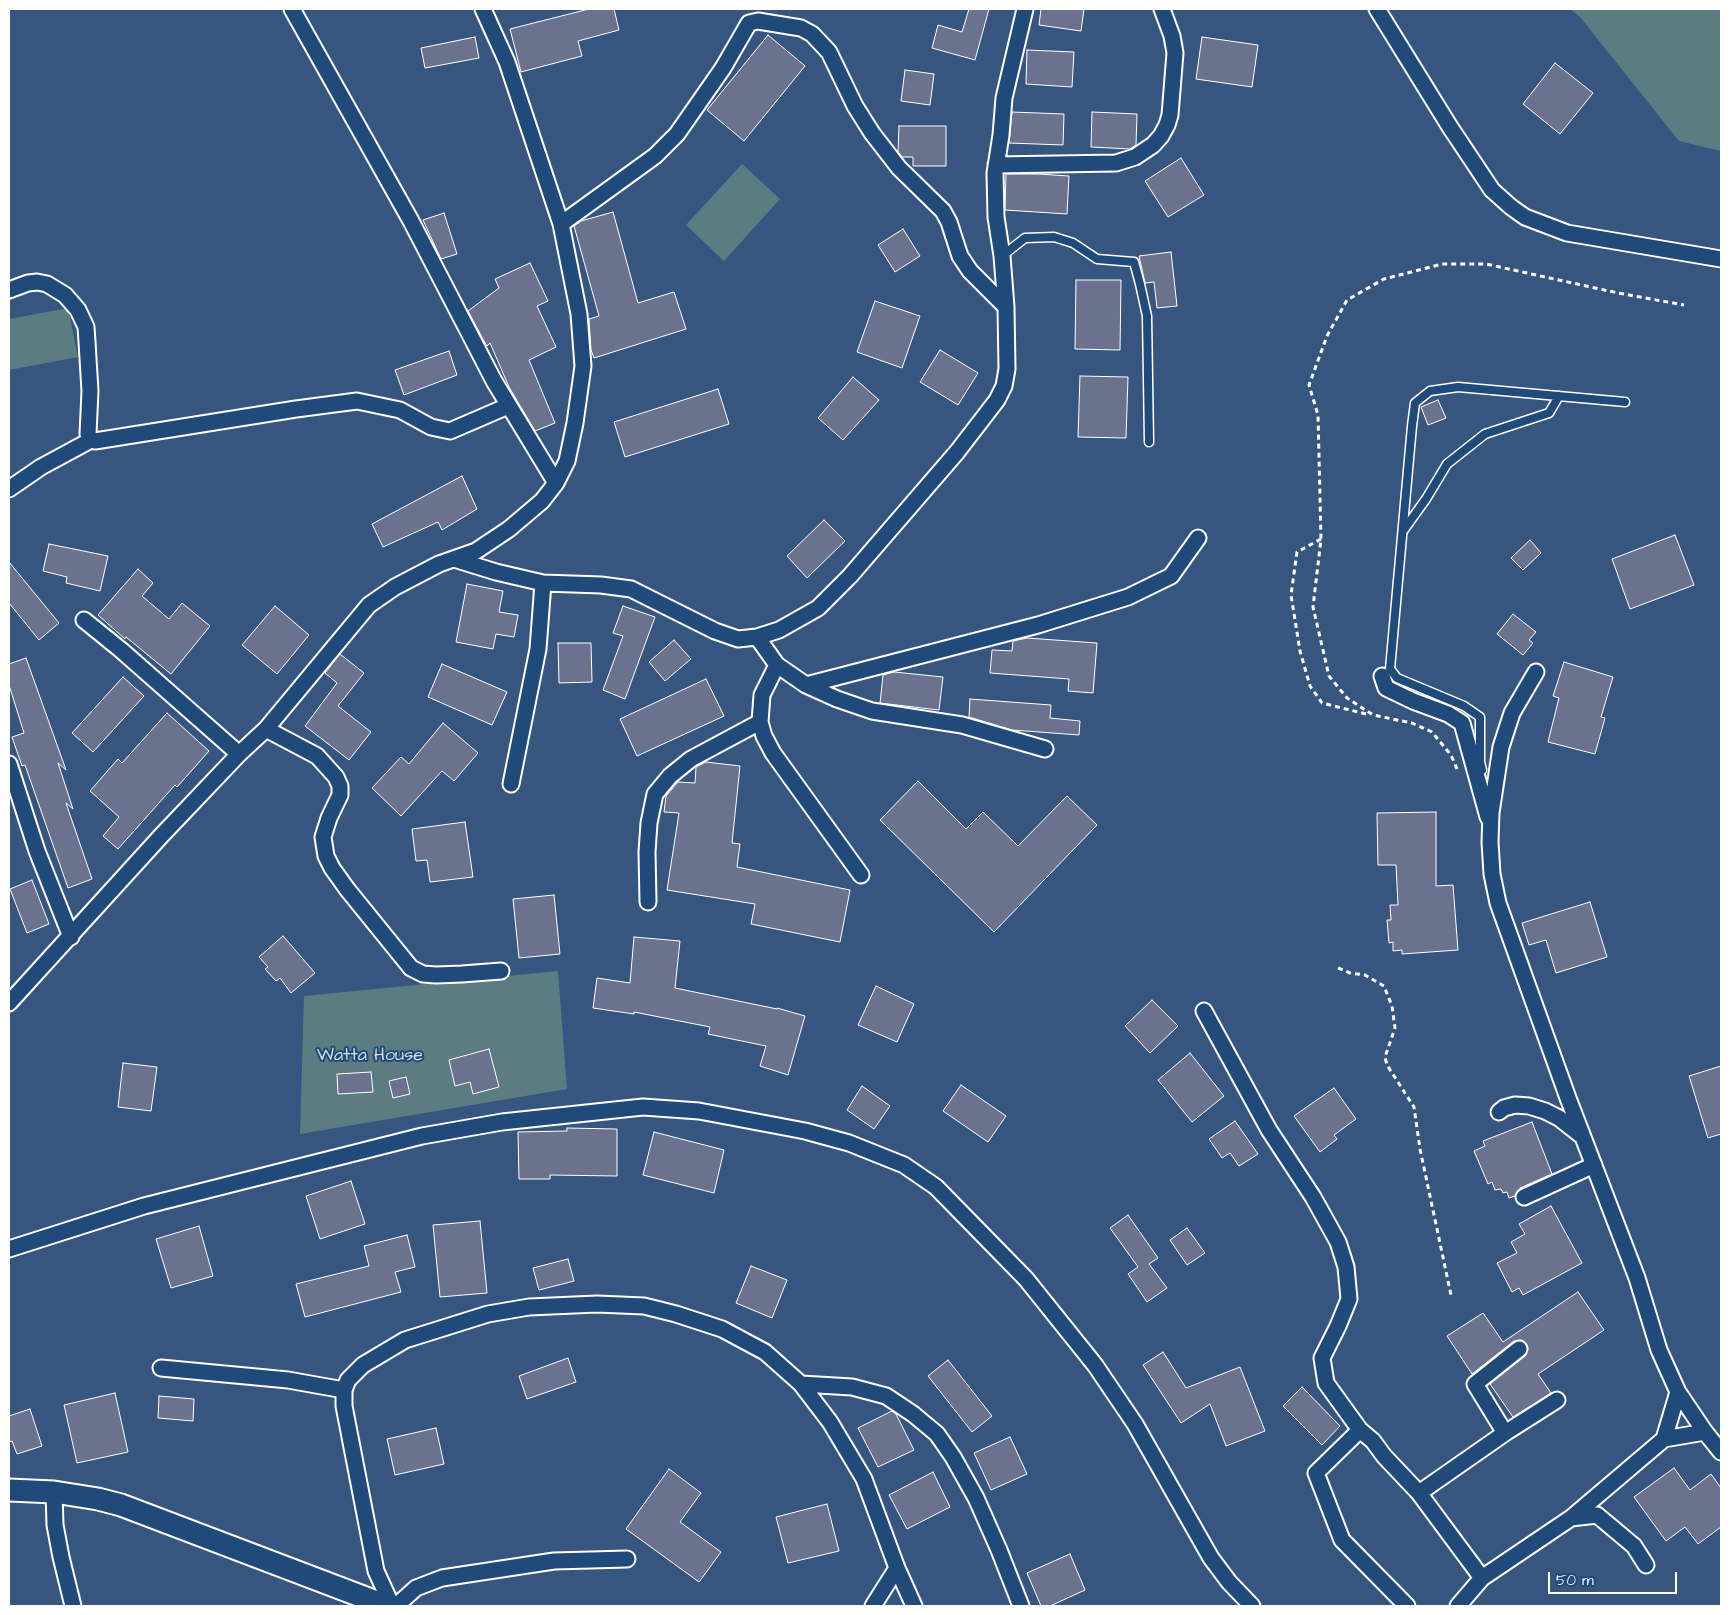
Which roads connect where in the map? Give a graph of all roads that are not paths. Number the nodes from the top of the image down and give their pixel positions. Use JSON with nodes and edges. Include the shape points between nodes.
{"nodes":[{"id":1,"x":292,"y":9,"type":"edge"},
{"id":2,"x":483,"y":9,"type":"edge"},
{"id":3,"x":1025,"y":9,"type":"edge"},
{"id":4,"x":1162,"y":9,"type":"edge"},
{"id":5,"x":1376,"y":9,"type":"edge"},
{"id":6,"x":759,"y":15,"type":"edge"},
{"id":7,"x":996,"y":165,"type":"junction"},
{"id":8,"x":561,"y":224,"type":"junction"},
{"id":9,"x":1002,"y":256,"type":"junction"},
{"id":10,"x":1721,"y":259,"type":"edge"},
{"id":11,"x":9,"y":290,"type":"edge"},
{"id":12,"x":1006,"y":307,"type":"junction"},
{"id":13,"x":1559,"y":396,"type":"junction"},
{"id":14,"x":1625,"y":402,"type":"dead end"},
{"id":15,"x":508,"y":406,"type":"junction"},
{"id":16,"x":91,"y":440,"type":"junction"},
{"id":17,"x":1149,"y":442,"type":"dead end"},
{"id":18,"x":556,"y":483,"type":"junction"},
{"id":19,"x":9,"y":490,"type":"edge"},
{"id":20,"x":1402,"y":532,"type":"junction"},
{"id":21,"x":1198,"y":538,"type":"dead end"},
{"id":22,"x":454,"y":559,"type":"junction"},
{"id":23,"x":544,"y":582,"type":"junction"},
{"id":24,"x":84,"y":620,"type":"dead end"},
{"id":25,"x":757,"y":638,"type":"junction"},
{"id":26,"x":777,"y":665,"type":"junction"},
{"id":27,"x":1536,"y":672,"type":"dead end"},
{"id":28,"x":1382,"y":676,"type":"dead end"},
{"id":29,"x":806,"y":684,"type":"junction"},
{"id":30,"x":760,"y":722,"type":"junction"},
{"id":31,"x":266,"y":729,"type":"junction"},
{"id":32,"x":1045,"y":749,"type":"dead end"},
{"id":33,"x":239,"y":754,"type":"junction"},
{"id":34,"x":9,"y":764,"type":"edge"},
{"id":35,"x":511,"y":784,"type":"dead end"},
{"id":36,"x":1491,"y":820,"type":"junction"},
{"id":37,"x":861,"y":875,"type":"dead end"},
{"id":38,"x":648,"y":902,"type":"dead end"},
{"id":39,"x":71,"y":936,"type":"junction"},
{"id":40,"x":501,"y":971,"type":"dead end"},
{"id":41,"x":9,"y":1003,"type":"edge"},
{"id":42,"x":1204,"y":1011,"type":"dead end"},
{"id":43,"x":1499,"y":1112,"type":"dead end"},
{"id":44,"x":1583,"y":1137,"type":"junction"},
{"id":45,"x":1594,"y":1165,"type":"junction"},
{"id":46,"x":1524,"y":1197,"type":"dead end"},
{"id":47,"x":9,"y":1249,"type":"edge"},
{"id":48,"x":1519,"y":1349,"type":"dead end"},
{"id":49,"x":161,"y":1368,"type":"dead end"},
{"id":50,"x":801,"y":1384,"type":"junction"},
{"id":51,"x":344,"y":1390,"type":"junction"},
{"id":52,"x":1678,"y":1392,"type":"junction"},
{"id":53,"x":1557,"y":1400,"type":"dead end"},
{"id":54,"x":1360,"y":1430,"type":"junction"},
{"id":55,"x":1705,"y":1432,"type":"junction"},
{"id":56,"x":1505,"y":1433,"type":"junction"},
{"id":57,"x":1664,"y":1438,"type":"junction"},
{"id":58,"x":1721,"y":1452,"type":"edge"},
{"id":59,"x":9,"y":1490,"type":"edge"},
{"id":60,"x":54,"y":1492,"type":"junction"},
{"id":61,"x":1419,"y":1493,"type":"junction"},
{"id":62,"x":1571,"y":1518,"type":"junction"},
{"id":63,"x":627,"y":1559,"type":"dead end"},
{"id":64,"x":1646,"y":1565,"type":"dead end"},
{"id":65,"x":897,"y":1568,"type":"junction"},
{"id":66,"x":1482,"y":1578,"type":"junction"},
{"id":67,"x":73,"y":1606,"type":"edge"},
{"id":68,"x":387,"y":1606,"type":"edge"},
{"id":69,"x":392,"y":1606,"type":"edge"},
{"id":70,"x":396,"y":1606,"type":"edge"},
{"id":71,"x":873,"y":1606,"type":"edge"},
{"id":72,"x":914,"y":1606,"type":"edge"},
{"id":73,"x":1021,"y":1606,"type":"edge"},
{"id":74,"x":1252,"y":1606,"type":"edge"},
{"id":75,"x":1407,"y":1606,"type":"edge"},
{"id":76,"x":1458,"y":1606,"type":"edge"}],
"edges":[{"from":1,"to":15,"type":"street","via":[[411,221]]},
{"from":2,"to":8,"type":"street","via":[[507,62]]},
{"from":3,"to":7,"type":"street","via":[[1004,98]]},
{"from":4,"to":7,"type":"street","via":[[1172,36],[1174,53],[1170,115],[1154,145],[1135,157],[1116,162]]},
{"from":5,"to":10,"type":"street","via":[[1492,190],[1510,207],[1525,217],[1567,233]]},
{"from":6,"to":8,"type":"street","via":[[746,26],[723,68],[677,134],[655,156]]},
{"from":6,"to":12,"type":"street","via":[[801,28],[812,34],[829,52],[872,133],[899,168],[943,211],[960,256],[970,272]]},
{"from":7,"to":9,"type":"street","via":[[996,217]]},
{"from":8,"to":18,"type":"street","via":[[579,314],[583,366],[567,461]]},
{"from":9,"to":12,"type":"street"},
{"from":9,"to":17,"type":"lane","via":[[1025,238],[1054,237],[1072,243],[1098,259],[1134,262],[1147,316]]},
{"from":11,"to":16,"type":"street","via":[[28,283],[47,284],[65,295],[78,310],[86,328],[90,391],[88,434]]},
{"from":12,"to":25,"type":"street","via":[[1007,369],[997,400],[957,452],[850,576],[818,608],[779,630]]},
{"from":13,"to":14,"type":"lane"},
{"from":13,"to":20,"type":"lane","via":[[1548,413],[1485,434],[1447,464]]},
{"from":13,"to":20,"type":"lane","via":[[1458,387],[1430,391],[1415,403]]},
{"from":15,"to":16,"type":"street","via":[[450,431],[431,427],[400,410],[357,401],[100,442]]},
{"from":15,"to":18,"type":"street"},
{"from":16,"to":19,"type":"street","via":[[41,467]]},
{"from":18,"to":22,"type":"street","via":[[542,501],[510,529],[476,551]]},
{"from":20,"to":36,"type":"lane","via":[[1390,669],[1397,678],[1464,706],[1480,717],[1480,762]]},
{"from":21,"to":29,"type":"street","via":[[1171,576],[1128,597],[1038,625]]},
{"from":22,"to":23,"type":"street"},
{"from":22,"to":31,"type":"street","via":[[394,587],[370,605]]},
{"from":23,"to":25,"type":"street","via":[[631,588],[715,631],[738,639]]},
{"from":23,"to":35,"type":"street","via":[[538,649]]},
{"from":24,"to":33,"type":"street"},
{"from":25,"to":26,"type":"street"},
{"from":26,"to":29,"type":"street"},
{"from":26,"to":30,"type":"street","via":[[762,695]]},
{"from":27,"to":36,"type":"street","via":[[1512,713],[1501,747]]},
{"from":28,"to":36,"type":"street","via":[[1386,688],[1462,722]]},
{"from":29,"to":32,"type":"street","via":[[872,711],[962,726]]},
{"from":30,"to":37,"type":"street","via":[[773,753]]},
{"from":30,"to":38,"type":"street","via":[[692,759],[670,776],[655,794],[647,852]]},
{"from":31,"to":33,"type":"street"},
{"from":31,"to":40,"type":"street","via":[[317,756],[336,777],[340,795],[323,837],[326,856],[347,889],[411,968],[423,974],[436,975]]},
{"from":33,"to":39,"type":"street"},
{"from":34,"to":39,"type":"street","via":[[37,850]]},
{"from":36,"to":44,"type":"street","via":[[1492,874],[1498,903]]},
{"from":39,"to":41,"type":"street"},
{"from":42,"to":54,"type":"street","via":[[1270,1130],[1338,1242],[1346,1267],[1349,1299],[1322,1358],[1326,1384]]},
{"from":43,"to":44,"type":"street","via":[[1515,1105],[1529,1106],[1559,1118]]},
{"from":44,"to":45,"type":"street"},
{"from":45,"to":46,"type":"street"},
{"from":45,"to":52,"type":"street"},
{"from":47,"to":74,"type":"street","via":[[144,1206],[422,1136],[502,1122],[643,1107],[699,1111],[805,1131],[849,1143],[904,1165],[936,1187],[1026,1279],[1095,1365],[1135,1424],[1211,1558]]},
{"from":48,"to":56,"type":"street","via":[[1474,1384]]},
{"from":49,"to":51,"type":"street","via":[[288,1380]]},
{"from":50,"to":51,"type":"street","via":[[765,1352],[722,1329],[644,1306],[565,1304],[488,1314],[405,1340],[363,1365],[348,1380]]},
{"from":50,"to":65,"type":"street","via":[[830,1422],[864,1479]]},
{"from":50,"to":73,"type":"street","via":[[852,1387],[886,1396],[937,1434],[976,1498]]},
{"from":51,"to":69,"type":"street","via":[[344,1406],[376,1571]]},
{"from":52,"to":55,"type":"street"},
{"from":52,"to":57,"type":"street"},
{"from":53,"to":56,"type":"street"},
{"from":54,"to":61,"type":"street","via":[[1374,1441]]},
{"from":54,"to":75,"type":"street","via":[[1316,1473],[1342,1540]]},
{"from":55,"to":57,"type":"street"},
{"from":55,"to":58,"type":"street"},
{"from":56,"to":61,"type":"street"},
{"from":57,"to":62,"type":"street"},
{"from":59,"to":60,"type":"main road"},
{"from":60,"to":67,"type":"street","via":[[56,1525]]},
{"from":60,"to":68,"type":"main road","via":[[121,1505]]},
{"from":61,"to":66,"type":"street"},
{"from":62,"to":64,"type":"street","via":[[1596,1515],[1634,1546]]},
{"from":62,"to":66,"type":"street"},
{"from":63,"to":70,"type":"street","via":[[554,1561],[442,1578],[416,1588]]},
{"from":65,"to":71,"type":"street"},
{"from":65,"to":72,"type":"street"},
{"from":66,"to":76,"type":"street"}]}
